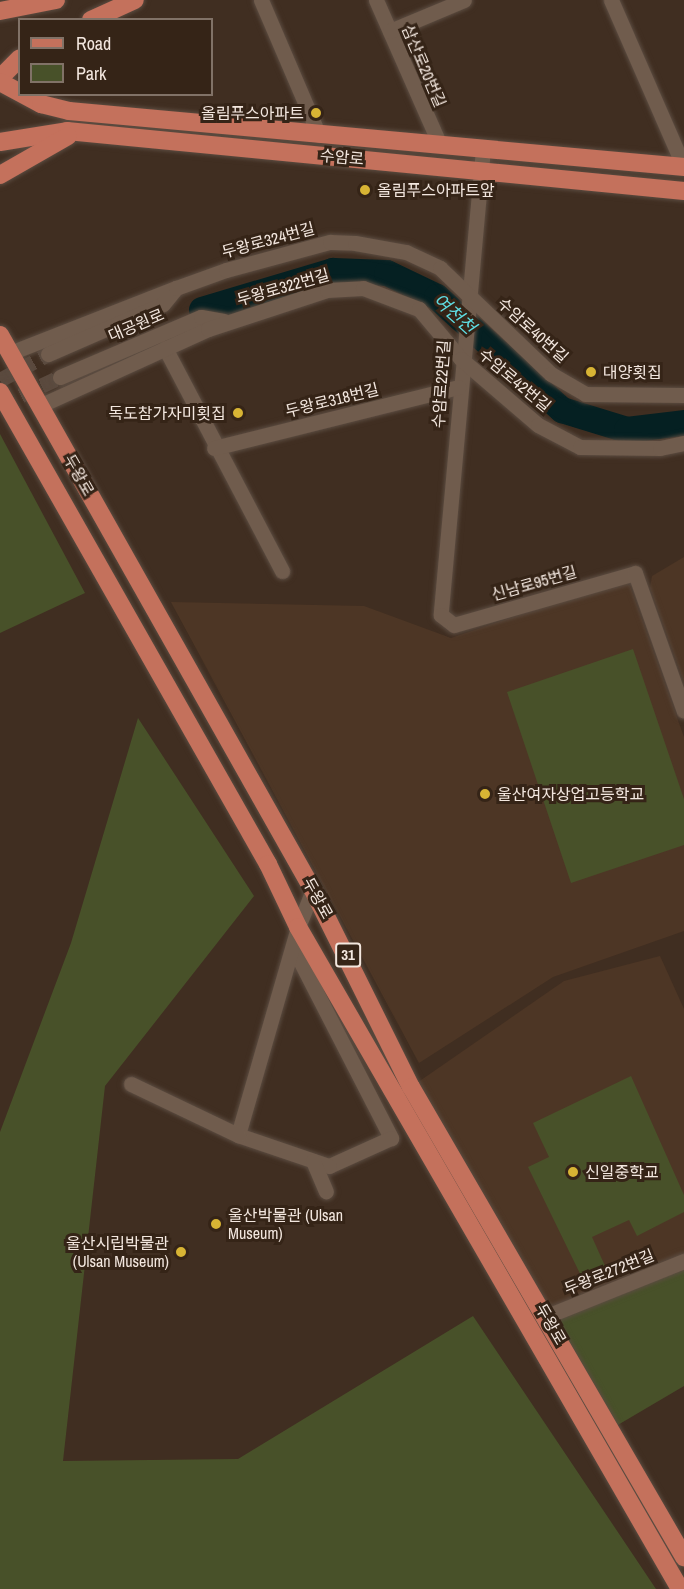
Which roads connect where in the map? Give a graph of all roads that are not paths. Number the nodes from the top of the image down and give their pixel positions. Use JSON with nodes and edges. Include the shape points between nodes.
{"nodes":[{"id":1,"x":56,"y":0,"type":"edge"},
{"id":2,"x":135,"y":0,"type":"edge"},
{"id":3,"x":261,"y":0,"type":"edge"},
{"id":4,"x":376,"y":0,"type":"edge"},
{"id":5,"x":464,"y":0,"type":"edge"},
{"id":6,"x":611,"y":0,"type":"edge"},
{"id":7,"x":0,"y":11,"type":"edge"},
{"id":8,"x":95,"y":18,"type":"edge"},
{"id":9,"x":390,"y":31,"type":"junction"},
{"id":10,"x":18,"y":60,"type":"edge"},
{"id":11,"x":0,"y":80,"type":"edge"},
{"id":12,"x":18,"y":91,"type":"edge"},
{"id":13,"x":27,"y":96,"type":"edge"},
{"id":14,"x":50,"y":96,"type":"edge"},
{"id":15,"x":69,"y":111,"type":"junction"},
{"id":16,"x":84,"y":133,"type":"junction"},
{"id":17,"x":320,"y":135,"type":"junction"},
{"id":18,"x":0,"y":142,"type":"edge"},
{"id":19,"x":440,"y":146,"type":"junction"},
{"id":20,"x":483,"y":149,"type":"junction"},
{"id":21,"x":684,"y":167,"type":"edge"},
{"id":22,"x":481,"y":169,"type":"junction"},
{"id":23,"x":0,"y":175,"type":"edge"},
{"id":24,"x":684,"y":191,"type":"edge"},
{"id":25,"x":176,"y":288,"type":"junction"},
{"id":26,"x":466,"y":294,"type":"junction"},
{"id":27,"x":228,"y":322,"type":"junction"},
{"id":28,"x":0,"y":335,"type":"edge"},
{"id":29,"x":165,"y":348,"type":"junction"},
{"id":30,"x":10,"y":353,"type":"junction"},
{"id":31,"x":48,"y":354,"type":"tunnel mouth"},
{"id":32,"x":461,"y":359,"type":"junction"},
{"id":33,"x":60,"y":377,"type":"tunnel mouth"},
{"id":34,"x":459,"y":387,"type":"junction"},
{"id":35,"x":0,"y":392,"type":"edge"},
{"id":36,"x":684,"y":395,"type":"edge"},
{"id":37,"x":39,"y":406,"type":"junction"},
{"id":38,"x":9,"y":421,"type":"edge"},
{"id":39,"x":684,"y":443,"type":"edge"},
{"id":40,"x":214,"y":448,"type":"junction"},
{"id":41,"x":282,"y":571,"type":"dead end"},
{"id":42,"x":444,"y":620,"type":"joint"},
{"id":43,"x":684,"y":711,"type":"edge"},
{"id":44,"x":314,"y":890,"type":"junction"},
{"id":45,"x":298,"y":927,"type":"junction"},
{"id":46,"x":292,"y":947,"type":"junction"},
{"id":47,"x":131,"y":1084,"type":"dead end"},
{"id":48,"x":238,"y":1135,"type":"junction"},
{"id":49,"x":313,"y":1161,"type":"junction"},
{"id":50,"x":326,"y":1191,"type":"dead end"},
{"id":51,"x":684,"y":1261,"type":"edge"},
{"id":52,"x":547,"y":1316,"type":"junction"},
{"id":53,"x":679,"y":1537,"type":"edge"},
{"id":54,"x":684,"y":1557,"type":"edge"},
{"id":55,"x":680,"y":1589,"type":"edge"}],
"edges":[{"from":1,"to":7,"type":"main road"},
{"from":2,"to":8,"type":"main road"},
{"from":3,"to":17,"type":"street","name":"수암로"},
{"from":4,"to":9,"type":"street","name":"삼산로20번길"},
{"from":5,"to":9,"type":"street"},
{"from":6,"to":21,"type":"street"},
{"from":9,"to":19,"type":"street","name":"삼산로20번길"},
{"from":10,"to":11,"type":"main road"},
{"from":11,"to":12,"type":"main road","name":"수암로"},
{"from":13,"to":15,"type":"main road","name":"수암로"},
{"from":14,"to":15,"type":"main road"},
{"from":15,"to":17,"type":"main road","name":"수암로"},
{"from":16,"to":18,"type":"main road","name":"수암로","via":[[35,133]]},
{"from":16,"to":22,"type":"main road","name":"수암로"},
{"from":16,"to":23,"type":"main road","via":[[47,144]]},
{"from":17,"to":19,"type":"main road","name":"수암로"},
{"from":19,"to":20,"type":"main road","name":"수암로"},
{"from":20,"to":21,"type":"main road","name":"수암로"},
{"from":20,"to":22,"type":"street","name":"수암로22번길"},
{"from":22,"to":24,"type":"main road","name":"수암로"},
{"from":22,"to":26,"type":"street","name":"수암로22번길"},
{"from":25,"to":26,"type":"street","name":"두왕로324번길","via":[[338,242],[406,252],[440,268]]},
{"from":25,"to":30,"type":"street","name":"두왕로324번길"},
{"from":25,"to":31,"type":"street","name":"대공원로","via":[[163,304]]},
{"from":26,"to":32,"type":"street","name":"수암로22번길"},
{"from":26,"to":36,"type":"street","name":"수암로40번길","via":[[551,374],[585,394]]},
{"from":27,"to":29,"type":"street","name":"두왕로322번길"},
{"from":27,"to":32,"type":"street","name":"두왕로322번길","via":[[327,290],[363,288],[419,309]]},
{"from":27,"to":33,"type":"street","name":"대공원로","via":[[201,317]]},
{"from":28,"to":30,"type":"main road","name":"두왕로"},
{"from":29,"to":37,"type":"street","name":"두왕로322번길"},
{"from":29,"to":40,"type":"street"},
{"from":30,"to":37,"type":"main road","name":"두왕로","number":"31"},
{"from":32,"to":34,"type":"street","name":"수암로22번길"},
{"from":32,"to":39,"type":"street","name":"수암로42번길","via":[[538,425],[580,447],[660,448]]},
{"from":34,"to":40,"type":"street","name":"두왕로318번길"},
{"from":34,"to":42,"type":"street","name":"수암로22번길","via":[[440,607]]},
{"from":35,"to":38,"type":"main road"},
{"from":37,"to":44,"type":"main road","name":"두왕로","number":"31"},
{"from":38,"to":45,"type":"main road","via":[[268,864]]},
{"from":40,"to":41,"type":"street"},
{"from":42,"to":43,"type":"street","name":"신남로95번길","via":[[454,625],[635,573]]},
{"from":44,"to":45,"type":"street"},
{"from":44,"to":52,"type":"main road","name":"두왕로","number":"31","via":[[411,1087]]},
{"from":45,"to":46,"type":"street"},
{"from":45,"to":55,"type":"main road"},
{"from":46,"to":48,"type":"street"},
{"from":46,"to":49,"type":"street","via":[[391,1138],[329,1166]]},
{"from":47,"to":48,"type":"street"},
{"from":48,"to":49,"type":"street"},
{"from":49,"to":50,"type":"street"},
{"from":51,"to":52,"type":"street","name":"두왕로272번길"},
{"from":52,"to":53,"type":"main road","name":"두왕로","number":"31"},
{"from":53,"to":54,"type":"main road","name":"두왕로","number":"31"}]}
